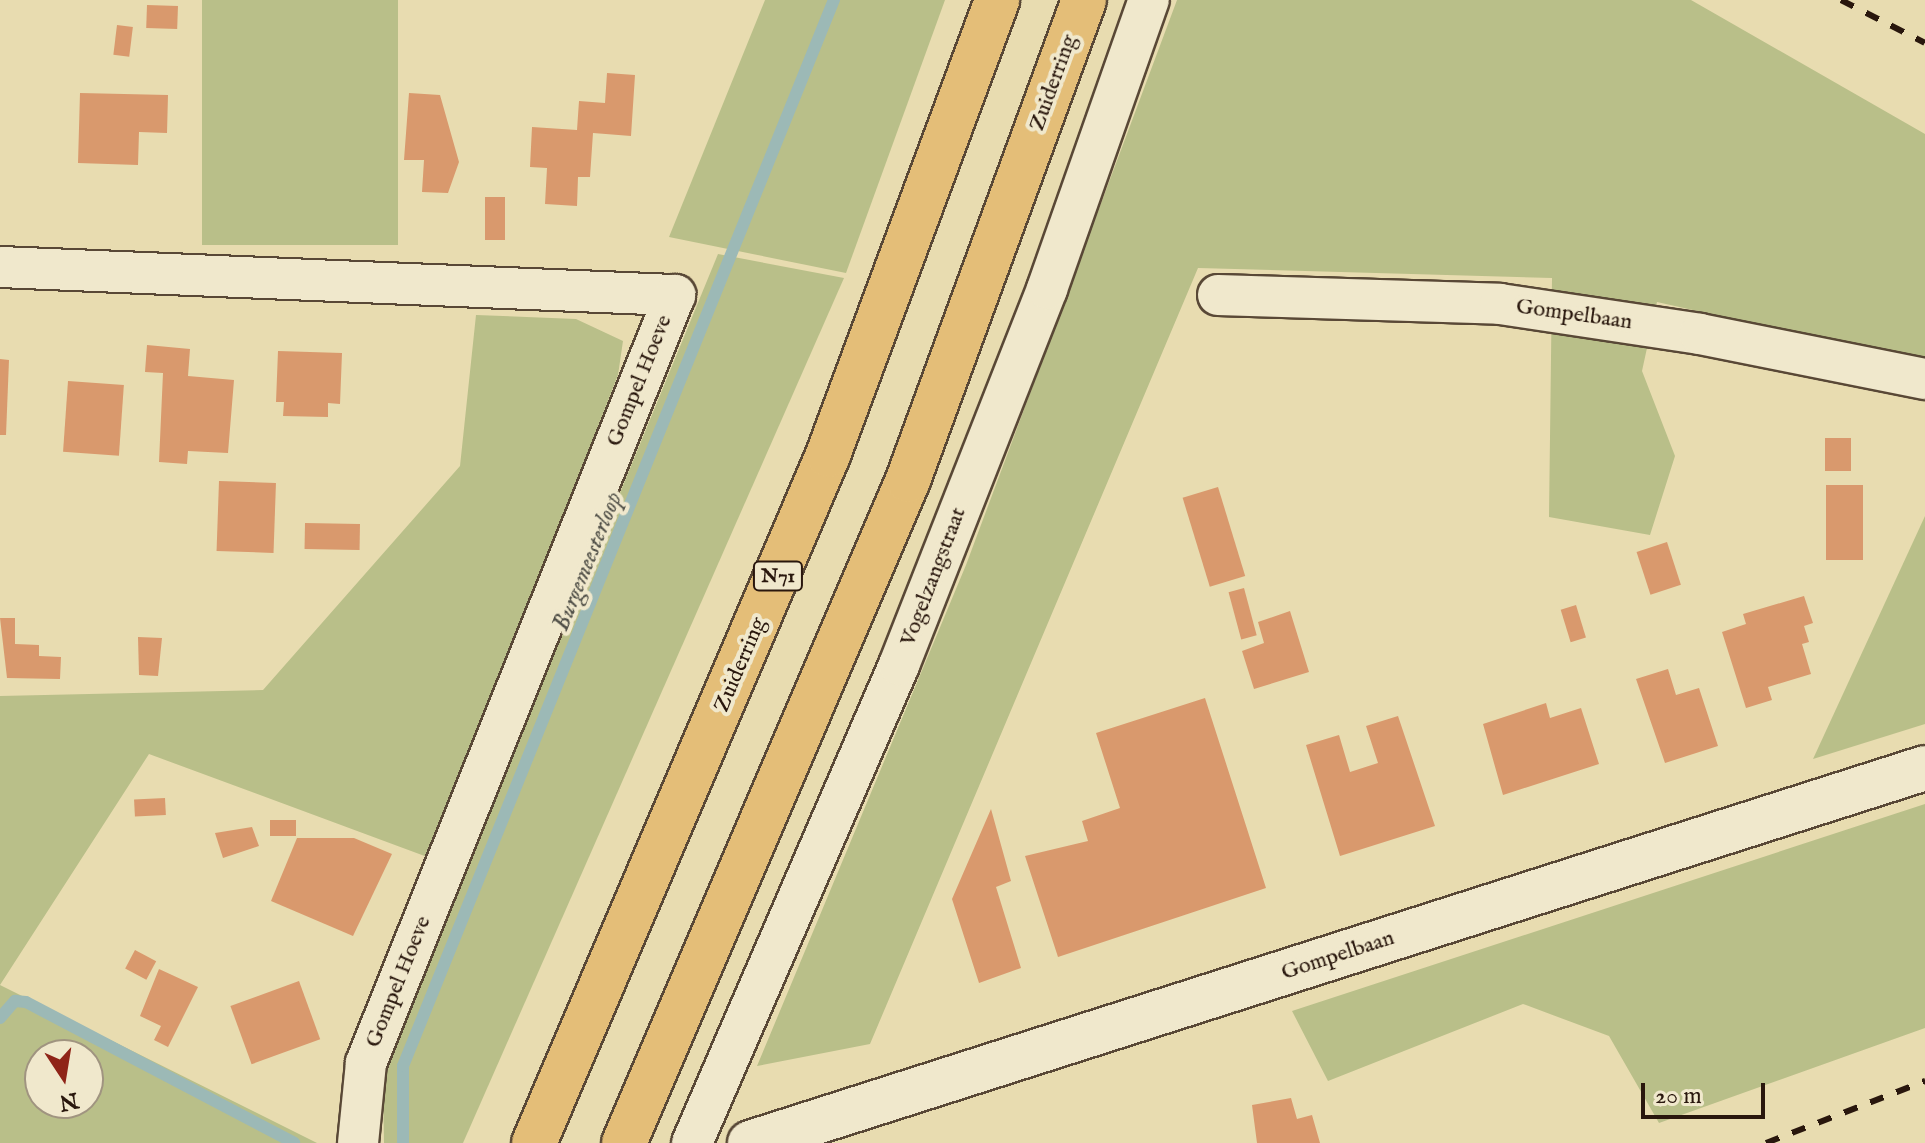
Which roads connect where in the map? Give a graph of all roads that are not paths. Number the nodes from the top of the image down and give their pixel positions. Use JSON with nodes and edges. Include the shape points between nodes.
{"nodes":[{"id":1,"x":997,"y":0,"type":"edge"},
{"id":2,"x":1084,"y":0,"type":"edge"},
{"id":3,"x":1149,"y":0,"type":"edge"},
{"id":4,"x":0,"y":267,"type":"edge"},
{"id":5,"x":1218,"y":295,"type":"dead end"},
{"id":6,"x":1925,"y":379,"type":"edge"},
{"id":7,"x":1925,"y":768,"type":"edge"},
{"id":8,"x":630,"y":1129,"type":"edge"},
{"id":9,"x":358,"y":1143,"type":"edge"},
{"id":10,"x":534,"y":1143,"type":"edge"},
{"id":11,"x":692,"y":1143,"type":"edge"},
{"id":12,"x":750,"y":1143,"type":"edge"}],
"edges":[{"from":1,"to":10,"type":"highway","name":"Zuiderring","number":"N71","via":[[828,455]]},
{"from":2,"to":8,"type":"highway","name":"Zuiderring","via":[[908,480]]},
{"from":3,"to":11,"type":"street","name":"Vogelzangstraat","via":[[1047,289],[899,665]]},
{"from":4,"to":9,"type":"street","name":"Gompel Hoeve","via":[[675,295],[366,1063]]},
{"from":5,"to":6,"type":"street","name":"Gompelbaan","via":[[1500,304]]},
{"from":7,"to":12,"type":"street","name":"Gompelbaan"}]}
